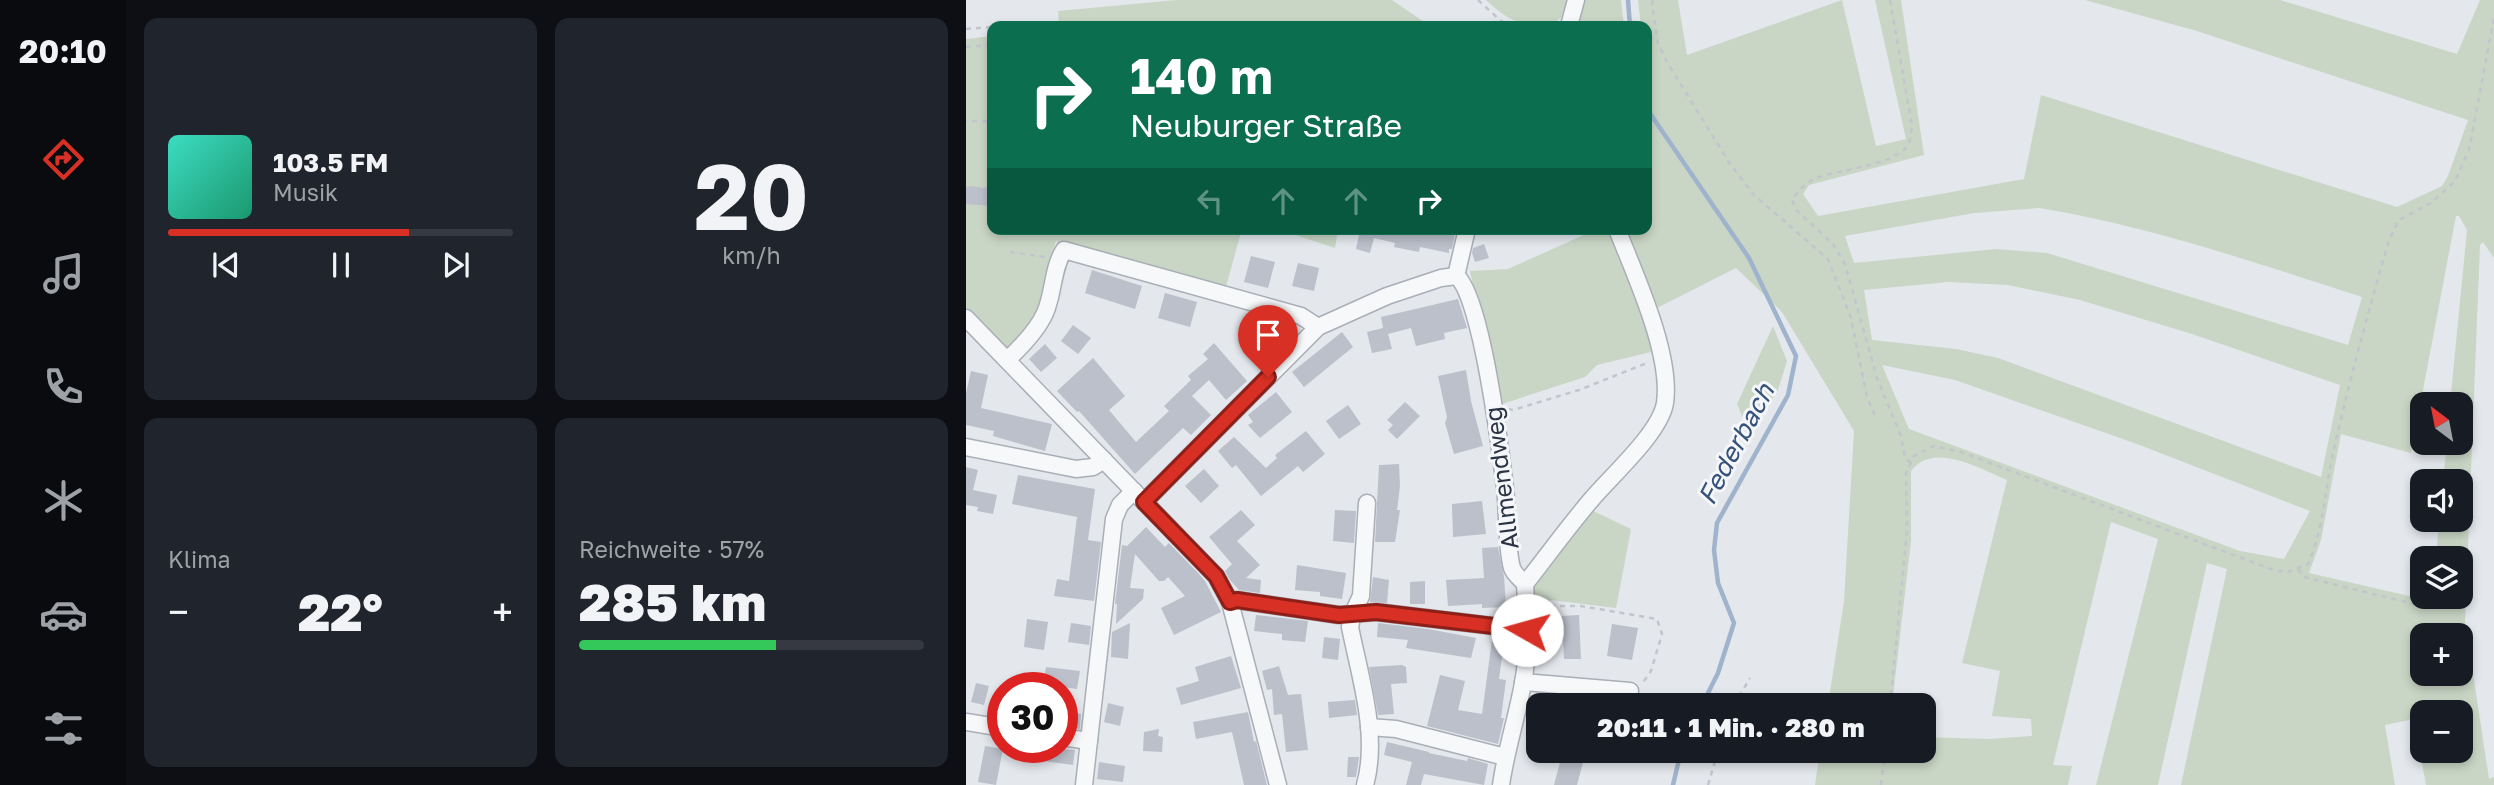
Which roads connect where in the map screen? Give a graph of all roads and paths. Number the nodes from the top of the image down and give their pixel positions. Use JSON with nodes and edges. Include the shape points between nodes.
{"nodes":[{"id":1,"x":1478,"y":0,"type":"edge"},
{"id":2,"x":1576,"y":0,"type":"edge"},
{"id":3,"x":1653,"y":0,"type":"edge"},
{"id":4,"x":1891,"y":0,"type":"edge"},
{"id":5,"x":2494,"y":18,"type":"edge"},
{"id":6,"x":1501,"y":21,"type":"edge"},
{"id":7,"x":1570,"y":21,"type":"edge"},
{"id":8,"x":987,"y":27,"type":"edge"},
{"id":9,"x":966,"y":29,"type":"edge"},
{"id":10,"x":987,"y":46,"type":"edge"},
{"id":11,"x":966,"y":47,"type":"edge"},
{"id":12,"x":966,"y":121,"type":"edge"},
{"id":13,"x":987,"y":121,"type":"edge"},
{"id":14,"x":1466,"y":235,"type":"edge"},
{"id":15,"x":1619,"y":235,"type":"edge"},
{"id":16,"x":1010,"y":252,"type":"dead end"},
{"id":17,"x":1059,"y":259,"type":"junction"},
{"id":18,"x":1457,"y":276,"type":"junction"},
{"id":19,"x":969,"y":327,"type":"edge"},
{"id":20,"x":1318,"y":327,"type":"junction"},
{"id":21,"x":1661,"y":359,"type":"junction"},
{"id":22,"x":1007,"y":360,"type":"junction"},
{"id":23,"x":1494,"y":407,"type":"junction"},
{"id":24,"x":1875,"y":416,"type":"dead end"},
{"id":25,"x":966,"y":447,"type":"edge"},
{"id":26,"x":1104,"y":460,"type":"junction"},
{"id":27,"x":1911,"y":463,"type":"junction"},
{"id":28,"x":1139,"y":497,"type":"junction"},
{"id":29,"x":1367,"y":503,"type":"dead end"},
{"id":30,"x":2298,"y":569,"type":"junction"},
{"id":31,"x":1525,"y":584,"type":"junction"},
{"id":32,"x":1230,"y":602,"type":"junction"},
{"id":33,"x":2410,"y":603,"type":"edge"},
{"id":34,"x":1548,"y":606,"type":"dead end"},
{"id":35,"x":1353,"y":613,"type":"junction"},
{"id":36,"x":1527,"y":630,"type":"junction"},
{"id":37,"x":1750,"y":678,"type":"dead end"},
{"id":38,"x":1523,"y":682,"type":"junction"},
{"id":39,"x":1630,"y":691,"type":"joint"},
{"id":40,"x":1741,"y":693,"type":"edge"},
{"id":41,"x":1891,"y":693,"type":"edge"},
{"id":42,"x":966,"y":722,"type":"edge"},
{"id":43,"x":987,"y":726,"type":"edge"},
{"id":44,"x":1369,"y":727,"type":"junction"},
{"id":45,"x":1078,"y":739,"type":"edge"},
{"id":46,"x":1089,"y":741,"type":"junction"},
{"id":47,"x":1505,"y":757,"type":"junction"},
{"id":48,"x":1714,"y":763,"type":"edge"},
{"id":49,"x":1884,"y":763,"type":"edge"},
{"id":50,"x":1084,"y":785,"type":"edge"},
{"id":51,"x":1279,"y":785,"type":"edge"},
{"id":52,"x":1365,"y":785,"type":"edge"},
{"id":53,"x":1501,"y":785,"type":"edge"},
{"id":54,"x":1708,"y":785,"type":"edge"},
{"id":55,"x":1881,"y":785,"type":"edge"}],
"edges":[{"from":1,"to":6,"type":"path"},
{"from":2,"to":7,"type":"street"},
{"from":3,"to":24,"type":"path","via":[[1662,52],[1730,164],[1754,195],[1828,259],[1851,318]]},
{"from":4,"to":27,"type":"path","via":[[1912,126],[1910,142],[1889,158],[1816,178],[1801,187],[1792,200],[1797,211],[1833,244],[1845,264],[1877,378],[1905,458]]},
{"from":5,"to":30,"type":"path","via":[[2469,150],[2455,181],[2431,203],[2399,220],[2389,240],[2348,385],[2316,545],[2308,564]]},
{"from":8,"to":9,"type":"path"},
{"from":10,"to":11,"type":"path"},
{"from":12,"to":13,"type":"path"},
{"from":14,"to":18,"type":"street"},
{"from":15,"to":21,"type":"street","via":[[1649,310]]},
{"from":16,"to":17,"type":"path"},
{"from":17,"to":20,"type":"street","via":[[1064,250],[1301,316]]},
{"from":17,"to":22,"type":"street","via":[[1045,313]]},
{"from":18,"to":20,"type":"street","via":[[1387,296]]},
{"from":18,"to":23,"type":"street","name":"Allmendweg","via":[[1475,312]]},
{"from":19,"to":22,"type":"street"},
{"from":20,"to":28,"type":"street"},
{"from":21,"to":23,"type":"path","via":[[1525,407]]},
{"from":21,"to":31,"type":"street","via":[[1666,382],[1664,406],[1655,427]]},
{"from":22,"to":26,"type":"street"},
{"from":23,"to":31,"type":"street","name":"Allmendweg","via":[[1512,570]]},
{"from":25,"to":26,"type":"street","via":[[1076,469]]},
{"from":26,"to":28,"type":"street"},
{"from":27,"to":30,"type":"path","via":[[1914,456],[1934,446],[1961,452],[2276,571]]},
{"from":27,"to":41,"type":"path","via":[[1906,473],[1907,531]]},
{"from":28,"to":32,"type":"street","via":[[1216,576]]},
{"from":28,"to":46,"type":"street","via":[[1120,505],[1114,519]]},
{"from":29,"to":35,"type":"street","via":[[1361,596]]},
{"from":30,"to":33,"type":"path","via":[[2304,577]]},
{"from":31,"to":36,"type":"street","name":"Allmendweg"},
{"from":32,"to":35,"type":"street"},
{"from":32,"to":51,"type":"street"},
{"from":34,"to":39,"type":"path","via":[[1581,606],[1657,619],[1662,634],[1651,671]]},
{"from":35,"to":36,"type":"street"},
{"from":35,"to":44,"type":"street","via":[[1350,627]]},
{"from":36,"to":38,"type":"street","name":"Allmendweg"},
{"from":37,"to":40,"type":"path"},
{"from":38,"to":39,"type":"street"},
{"from":38,"to":47,"type":"street","name":"Allmendweg"},
{"from":42,"to":43,"type":"street"},
{"from":44,"to":47,"type":"street","via":[[1396,729]]},
{"from":44,"to":52,"type":"street"},
{"from":45,"to":46,"type":"street"},
{"from":46,"to":50,"type":"street"},
{"from":47,"to":53,"type":"street","name":"Allmendweg"},
{"from":48,"to":54,"type":"path"},
{"from":49,"to":55,"type":"path"}]}
